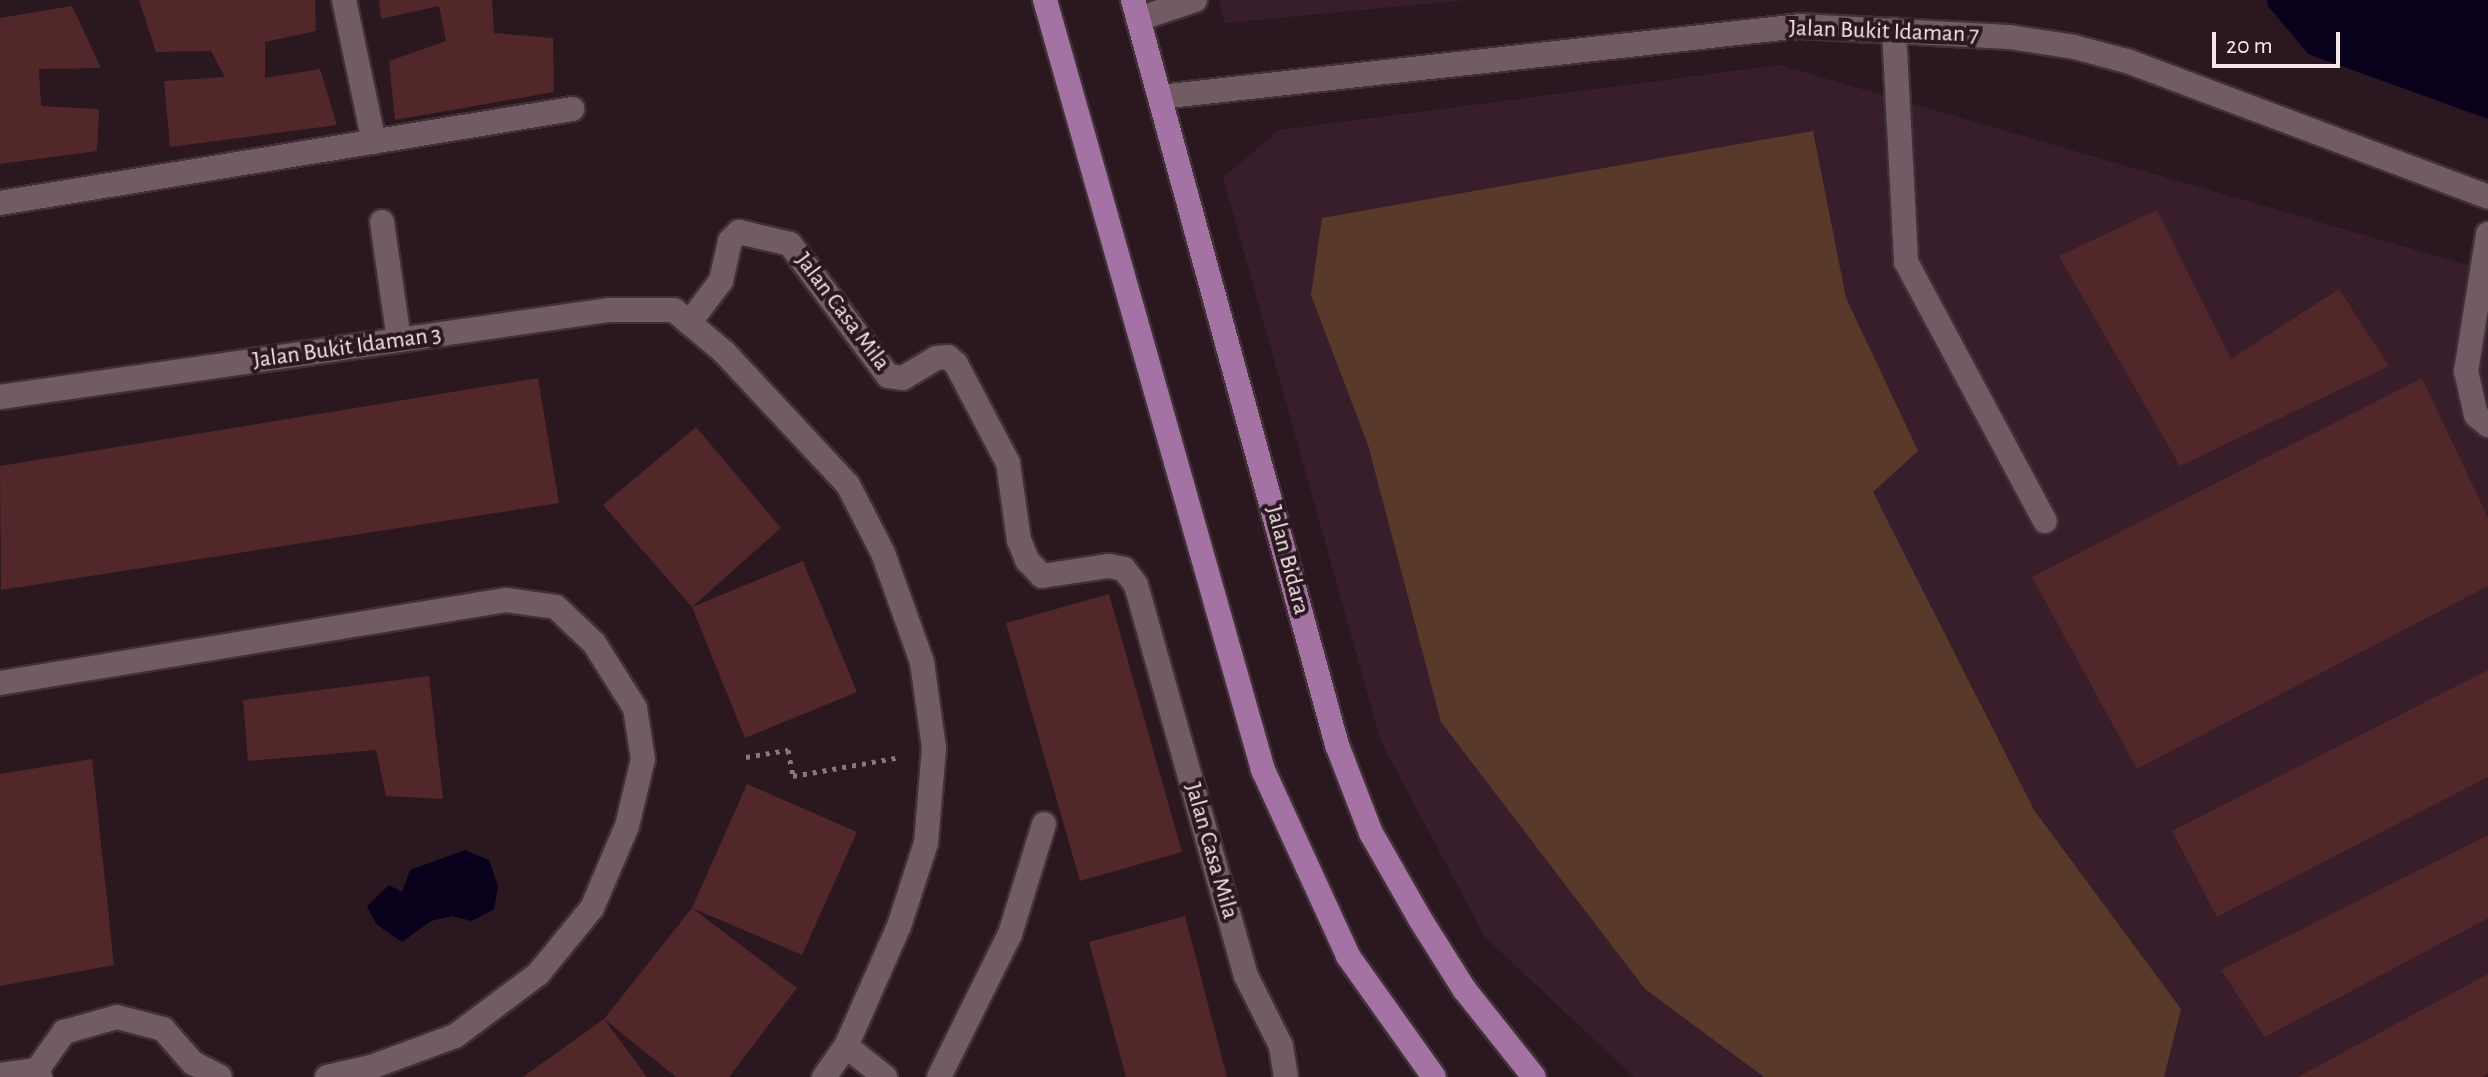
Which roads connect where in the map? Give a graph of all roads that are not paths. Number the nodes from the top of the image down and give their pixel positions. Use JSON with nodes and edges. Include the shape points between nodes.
{"nodes":[{"id":1,"x":344,"y":0,"type":"edge"},
{"id":2,"x":1045,"y":0,"type":"edge"},
{"id":3,"x":1195,"y":0,"type":"edge"},
{"id":4,"x":1136,"y":9,"type":"edge"},
{"id":5,"x":1894,"y":30,"type":"junction"},
{"id":6,"x":1160,"y":97,"type":"junction"},
{"id":7,"x":572,"y":109,"type":"dead end"},
{"id":8,"x":374,"y":142,"type":"junction"},
{"id":9,"x":2488,"y":197,"type":"edge"},
{"id":10,"x":0,"y":203,"type":"edge"},
{"id":11,"x":382,"y":222,"type":"dead end"},
{"id":12,"x":2488,"y":234,"type":"edge"},
{"id":13,"x":689,"y":323,"type":"junction"},
{"id":14,"x":399,"y":340,"type":"junction"},
{"id":15,"x":0,"y":397,"type":"edge"},
{"id":16,"x":2488,"y":425,"type":"edge"},
{"id":17,"x":2045,"y":521,"type":"dead end"},
{"id":18,"x":0,"y":683,"type":"edge"},
{"id":19,"x":1044,"y":824,"type":"dead end"},
{"id":20,"x":846,"y":1046,"type":"junction"},
{"id":21,"x":38,"y":1074,"type":"edge"},
{"id":22,"x":0,"y":1075,"type":"edge"},
{"id":23,"x":220,"y":1077,"type":"edge"},
{"id":24,"x":327,"y":1077,"type":"edge"},
{"id":25,"x":824,"y":1077,"type":"edge"},
{"id":26,"x":885,"y":1077,"type":"edge"},
{"id":27,"x":939,"y":1077,"type":"edge"},
{"id":28,"x":1286,"y":1077,"type":"edge"},
{"id":29,"x":1434,"y":1077,"type":"edge"},
{"id":30,"x":1534,"y":1077,"type":"edge"}],
"edges":[{"from":1,"to":8,"type":"street"},
{"from":2,"to":29,"type":"main road","via":[[1263,770],[1348,956]]},
{"from":3,"to":4,"type":"street"},
{"from":4,"to":6,"type":"main road","name":"Jalan Bidara"},
{"from":5,"to":6,"type":"street","name":"Jalan Bukit Idaman 7","via":[[1800,26]]},
{"from":5,"to":9,"type":"street","name":"Jalan Bukit Idaman 7","via":[[2009,37],[2127,61]]},
{"from":5,"to":17,"type":"street","via":[[1906,262]]},
{"from":6,"to":30,"type":"main road","name":"Jalan Bidara","via":[[1337,745],[1371,833],[1464,989]]},
{"from":7,"to":8,"type":"street"},
{"from":8,"to":10,"type":"street"},
{"from":11,"to":14,"type":"street"},
{"from":12,"to":16,"type":"street","via":[[2466,371],[2476,415]]},
{"from":13,"to":14,"type":"street","name":"Jalan Bukit Idaman 3","via":[[674,310],[608,310]]},
{"from":13,"to":20,"type":"street","via":[[725,353],[848,485],[883,553],[922,662],[934,748],[926,843],[899,926]]},
{"from":13,"to":28,"type":"street","name":"Jalan Casa Mila","via":[[721,281],[730,241],[739,232],[790,244],[888,376],[903,378],[936,358],[948,357],[956,364],[1008,463],[1019,540],[1027,560],[1042,576],[1109,566],[1124,569],[1136,585],[1246,976],[1281,1046]]},
{"from":14,"to":15,"type":"street","name":"Jalan Bukit Idaman 3"},
{"from":18,"to":24,"type":"street","via":[[506,600],[556,607],[594,643],[635,708],[643,759],[627,826],[592,908],[538,974],[455,1036]]},
{"from":19,"to":27,"type":"street","via":[[1010,934]]},
{"from":20,"to":25,"type":"street"},
{"from":20,"to":26,"type":"street"},
{"from":21,"to":22,"type":"street"},
{"from":21,"to":23,"type":"street","via":[[64,1032],[117,1017],[163,1029],[193,1063]]}]}
